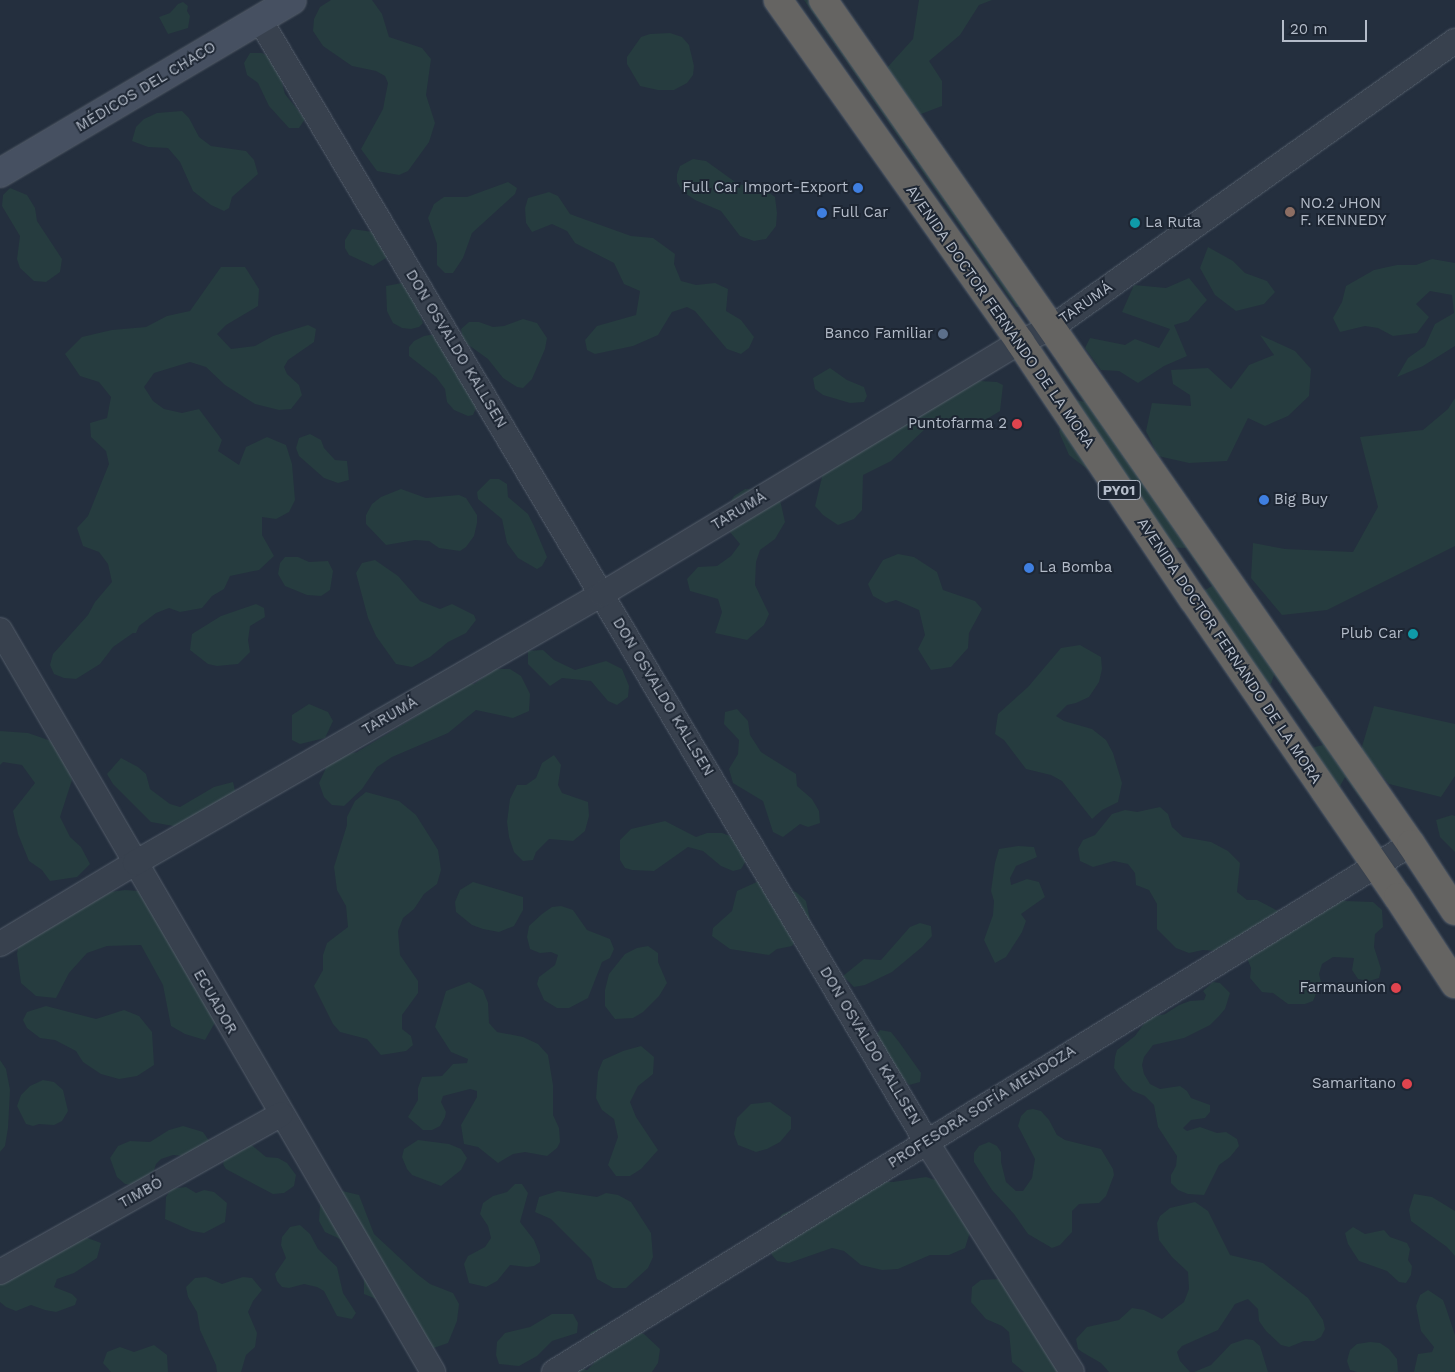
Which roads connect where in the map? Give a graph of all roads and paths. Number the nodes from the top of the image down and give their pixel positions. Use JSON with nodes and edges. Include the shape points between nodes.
{"nodes":[{"id":1,"x":292,"y":0,"type":"edge"},
{"id":2,"x":778,"y":0,"type":"edge"},
{"id":3,"x":823,"y":0,"type":"edge"},
{"id":4,"x":260,"y":20,"type":"junction"},
{"id":5,"x":1455,"y":42,"type":"edge"},
{"id":6,"x":0,"y":173,"type":"edge"},
{"id":7,"x":1051,"y":328,"type":"junction"},
{"id":8,"x":1020,"y":342,"type":"junction"},
{"id":9,"x":602,"y":594,"type":"junction"},
{"id":10,"x":0,"y":630,"type":"edge"},
{"id":11,"x":1411,"y":844,"type":"junction"},
{"id":12,"x":135,"y":863,"type":"junction"},
{"id":13,"x":1376,"y":866,"type":"junction"},
{"id":14,"x":1455,"y":911,"type":"edge"},
{"id":15,"x":0,"y":944,"type":"edge"},
{"id":16,"x":1455,"y":984,"type":"edge"},
{"id":17,"x":281,"y":1114,"type":"junction"},
{"id":18,"x":926,"y":1141,"type":"junction"},
{"id":19,"x":0,"y":1272,"type":"edge"},
{"id":20,"x":433,"y":1372,"type":"edge"},
{"id":21,"x":554,"y":1372,"type":"edge"},
{"id":22,"x":1072,"y":1372,"type":"edge"}],
"edges":[{"from":1,"to":4,"type":"main road","name":"MÉDICOS DEL CHACO"},
{"from":2,"to":8,"type":"highway","name":"AVENIDA DOCTOR FERNANDO DE LA MORA","number":"PY01"},
{"from":3,"to":7,"type":"highway","number":"PY01"},
{"from":4,"to":6,"type":"main road","name":"MÉDICOS DEL CHACO"},
{"from":4,"to":9,"type":"street","name":"DON OSVALDO KALLSEN"},
{"from":5,"to":7,"type":"street","name":"TARUMÁ"},
{"from":7,"to":8,"type":"street","name":"TARUMÁ"},
{"from":7,"to":11,"type":"highway","number":"PY01"},
{"from":8,"to":9,"type":"street","name":"TARUMÁ"},
{"from":8,"to":13,"type":"highway","name":"AVENIDA DOCTOR FERNANDO DE LA MORA","number":"PY01"},
{"from":9,"to":12,"type":"street","name":"TARUMÁ"},
{"from":9,"to":18,"type":"street","name":"DON OSVALDO KALLSEN"},
{"from":10,"to":12,"type":"street","name":"ECUADOR"},
{"from":11,"to":13,"type":"street","name":"PROFESORA SOFÍA MENDOZA"},
{"from":11,"to":14,"type":"highway","number":"PY01"},
{"from":12,"to":15,"type":"street","name":"TARUMÁ"},
{"from":12,"to":17,"type":"street","name":"ECUADOR"},
{"from":13,"to":16,"type":"highway","name":"AVENIDA DOCTOR FERNANDO DE LA MORA","number":"PY01"},
{"from":13,"to":18,"type":"street","name":"PROFESORA SOFÍA MENDOZA"},
{"from":17,"to":19,"type":"street","name":"TIMBÓ"},
{"from":17,"to":20,"type":"street","name":"ECUADOR"},
{"from":18,"to":21,"type":"street","name":"PROFESORA SOFÍA MENDOZA"},
{"from":18,"to":22,"type":"street","name":"DON OSVALDO KALLSEN"}]}
